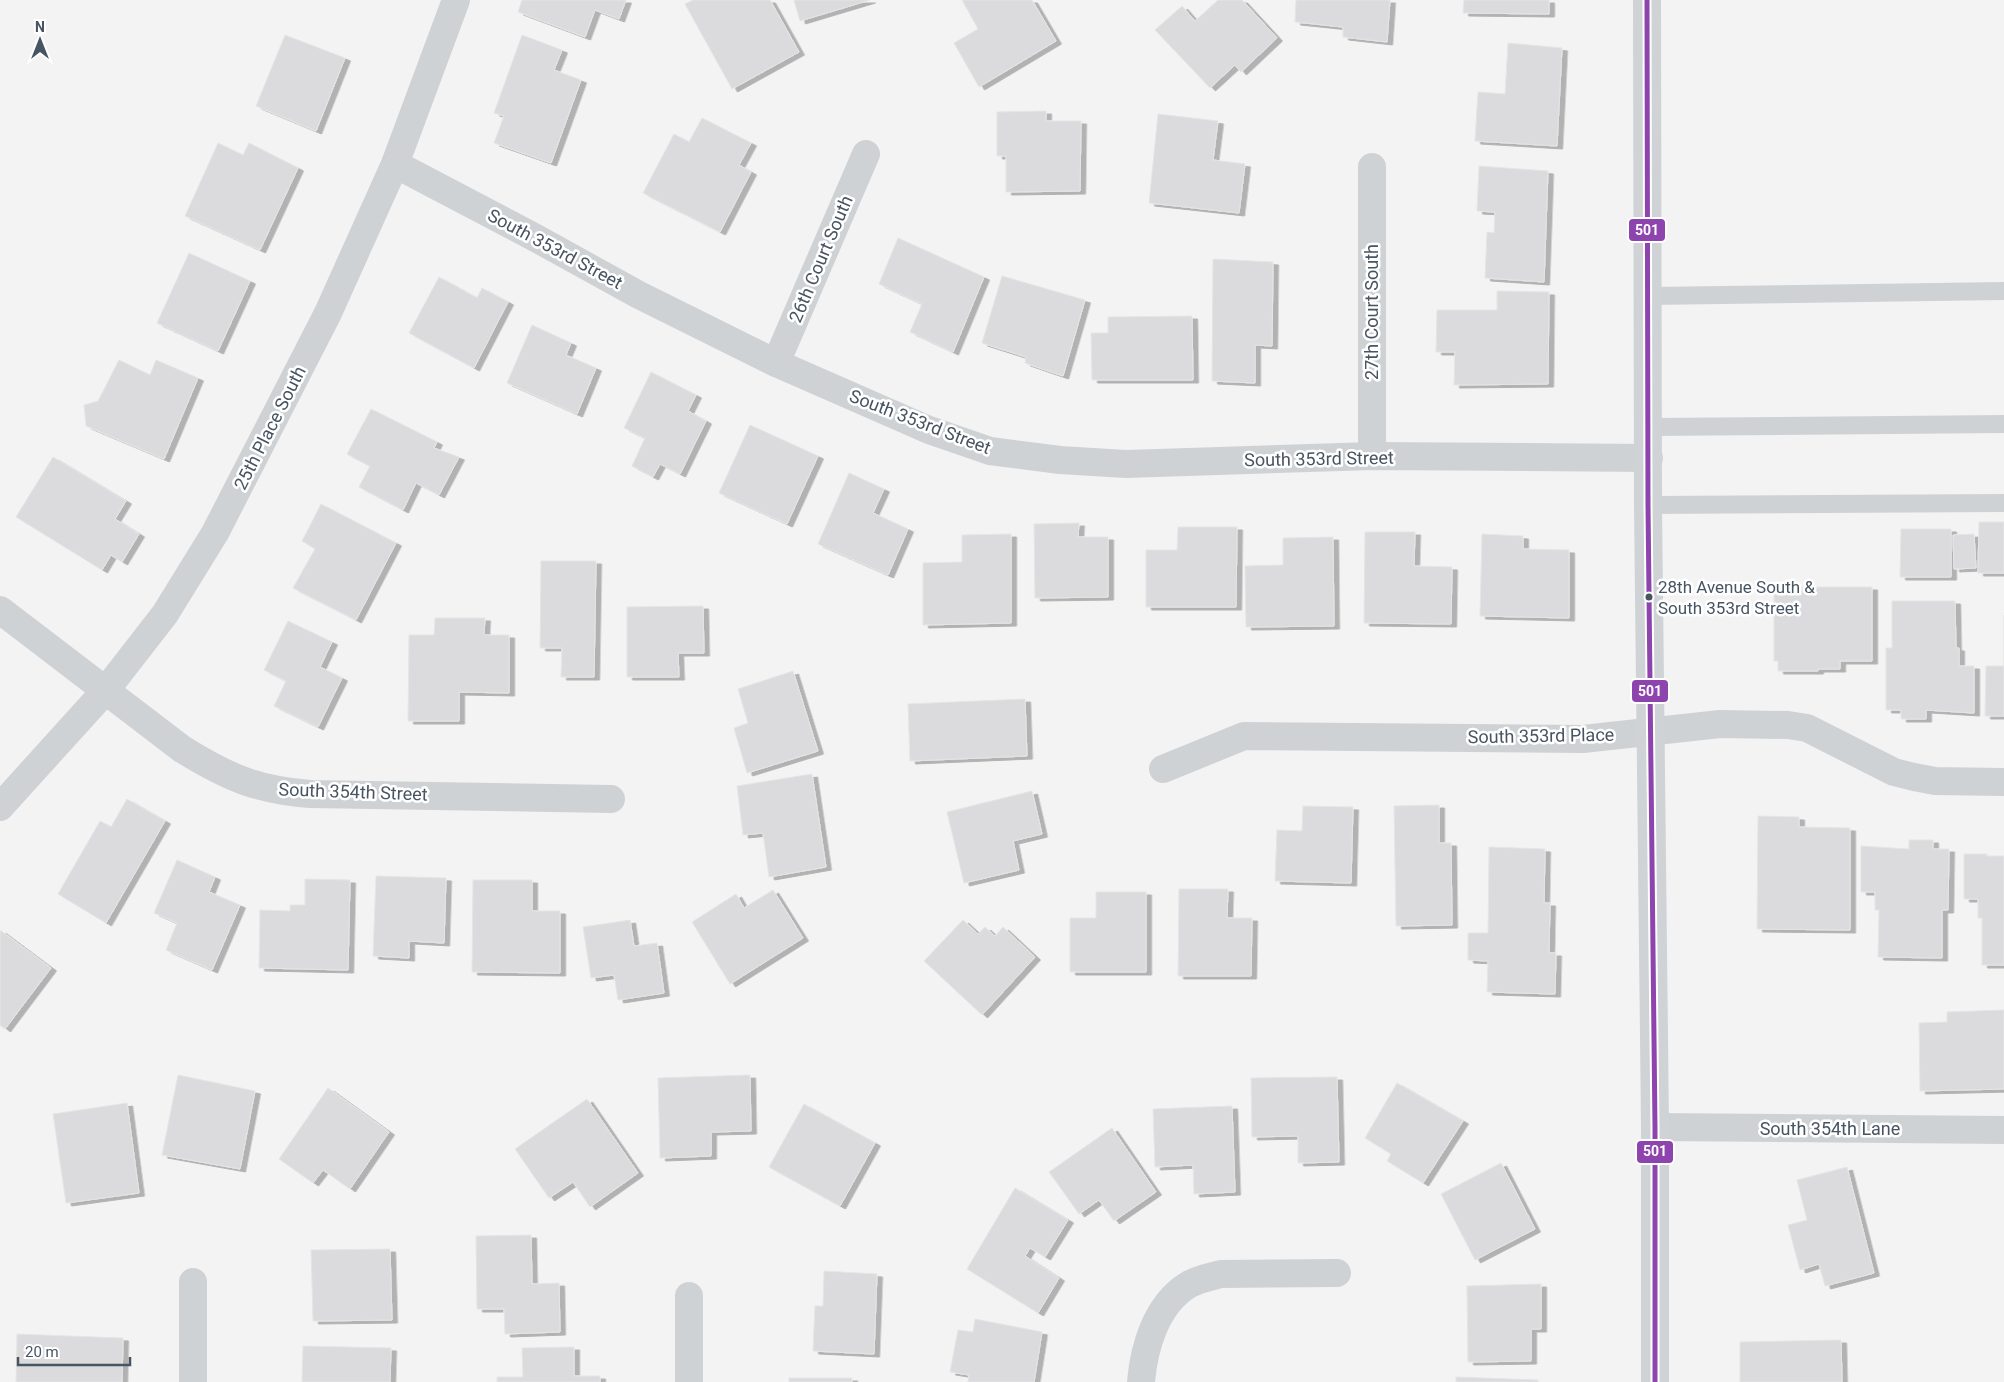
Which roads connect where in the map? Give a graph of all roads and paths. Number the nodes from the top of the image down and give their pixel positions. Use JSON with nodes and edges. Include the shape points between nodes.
{"nodes":[{"id":1,"x":456,"y":0,"type":"edge"},
{"id":2,"x":1647,"y":0,"type":"edge"},
{"id":3,"x":866,"y":154,"type":"dead end"},
{"id":4,"x":395,"y":164,"type":"junction"},
{"id":5,"x":1372,"y":167,"type":"dead end"},
{"id":6,"x":2004,"y":291,"type":"edge"},
{"id":7,"x":1648,"y":296,"type":"junction"},
{"id":8,"x":776,"y":363,"type":"junction"},
{"id":9,"x":2004,"y":424,"type":"edge"},
{"id":10,"x":1649,"y":427,"type":"junction"},
{"id":11,"x":1372,"y":456,"type":"junction"},
{"id":12,"x":1649,"y":458,"type":"junction"},
{"id":13,"x":2004,"y":503,"type":"edge"},
{"id":14,"x":1648,"y":505,"type":"junction"},
{"id":15,"x":0,"y":610,"type":"edge"},
{"id":16,"x":106,"y":690,"type":"junction"},
{"id":17,"x":1652,"y":731,"type":"junction"},
{"id":18,"x":1163,"y":769,"type":"dead end"},
{"id":19,"x":2004,"y":782,"type":"edge"},
{"id":20,"x":611,"y":799,"type":"dead end"},
{"id":21,"x":0,"y":807,"type":"edge"},
{"id":22,"x":1655,"y":1127,"type":"junction"},
{"id":23,"x":2004,"y":1130,"type":"edge"},
{"id":24,"x":1337,"y":1273,"type":"dead end"},
{"id":25,"x":193,"y":1282,"type":"dead end"},
{"id":26,"x":689,"y":1296,"type":"dead end"},
{"id":27,"x":193,"y":1382,"type":"edge"},
{"id":28,"x":689,"y":1382,"type":"edge"},
{"id":29,"x":1141,"y":1382,"type":"edge"},
{"id":30,"x":1655,"y":1382,"type":"edge"}],
"edges":[{"from":1,"to":4,"type":"street","name":"25th Place South"},
{"from":2,"to":7,"type":"street"},
{"from":3,"to":8,"type":"street","name":"26th Court South"},
{"from":4,"to":8,"type":"street","name":"South 353rd Street","via":[[639,295]]},
{"from":4,"to":16,"type":"street","name":"25th Place South","via":[[328,313],[215,533],[165,614]]},
{"from":5,"to":11,"type":"street","name":"27th Court South"},
{"from":6,"to":7,"type":"lane"},
{"from":7,"to":10,"type":"street"},
{"from":8,"to":11,"type":"street","name":"South 353rd Street","via":[[929,430],[990,451],[1126,464]]},
{"from":9,"to":10,"type":"lane"},
{"from":10,"to":12,"type":"street"},
{"from":11,"to":12,"type":"street","name":"South 353rd Street"},
{"from":12,"to":14,"type":"street"},
{"from":13,"to":14,"type":"lane"},
{"from":14,"to":17,"type":"street"},
{"from":15,"to":16,"type":"street","name":"South 354th Street"},
{"from":16,"to":20,"type":"street","name":"South 354th Street","via":[[212,768],[264,788],[310,794]]},
{"from":16,"to":21,"type":"street","name":"25th Place South"},
{"from":17,"to":18,"type":"street","name":"South 353rd Place","via":[[1584,739],[1244,736]]},
{"from":17,"to":19,"type":"street","name":"South 353rd Place","via":[[1720,724],[1788,725],[1807,728],[1894,772],[1914,778]]},
{"from":17,"to":22,"type":"street"},
{"from":22,"to":23,"type":"street","name":"South 354th Lane"},
{"from":22,"to":30,"type":"street"},
{"from":24,"to":29,"type":"street","via":[[1221,1274],[1189,1284],[1166,1305],[1157,1322],[1149,1340]]},
{"from":25,"to":27,"type":"street"},
{"from":26,"to":28,"type":"street"}]}
